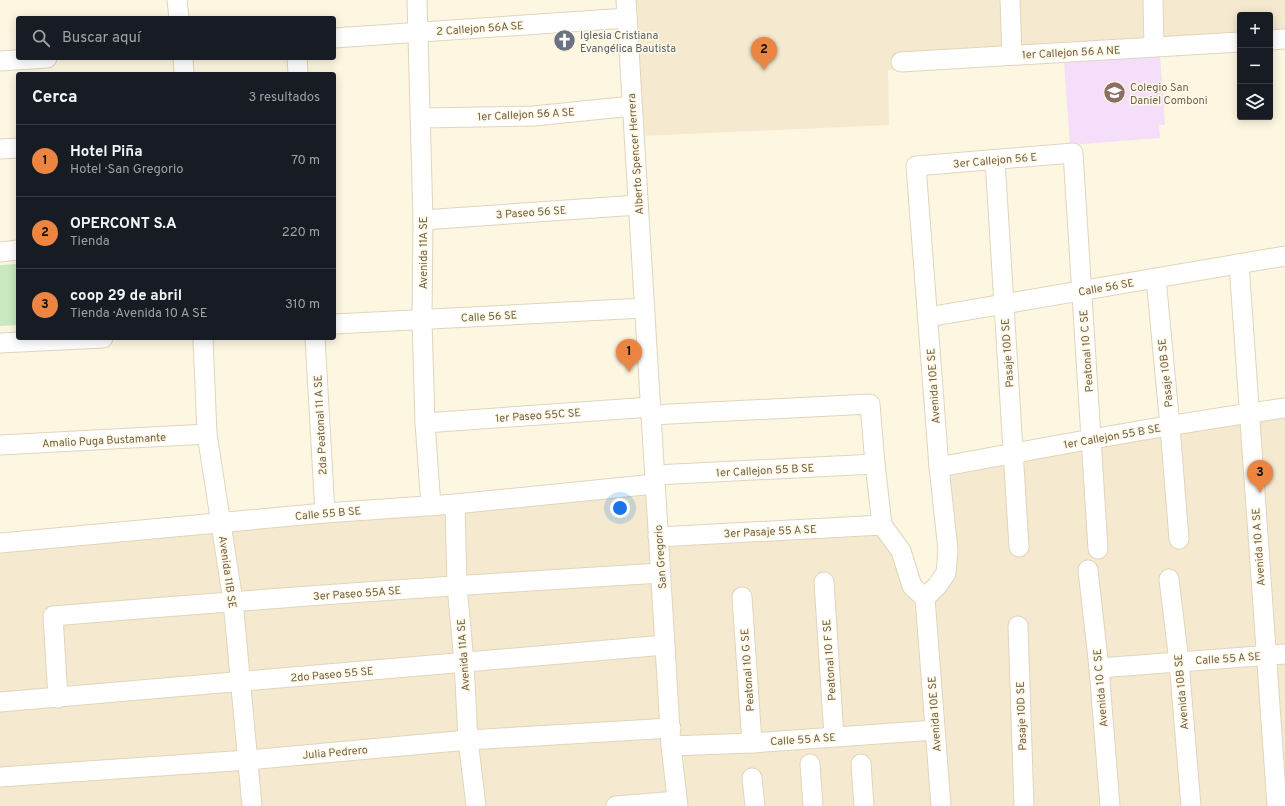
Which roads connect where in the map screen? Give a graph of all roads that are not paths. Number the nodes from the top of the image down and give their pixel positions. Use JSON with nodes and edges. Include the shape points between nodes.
{"nodes":[{"id":1,"x":177,"y":0,"type":"edge"},
{"id":2,"x":417,"y":0,"type":"edge"},
{"id":3,"x":1010,"y":0,"type":"edge"},
{"id":4,"x":1152,"y":0,"type":"edge"},
{"id":5,"x":626,"y":9,"type":"edge"},
{"id":6,"x":179,"y":16,"type":"edge"},
{"id":7,"x":418,"y":32,"type":"junction"},
{"id":8,"x":336,"y":38,"type":"edge"},
{"id":9,"x":1285,"y":39,"type":"edge"},
{"id":10,"x":1273,"y":40,"type":"edge"},
{"id":11,"x":1237,"y":42,"type":"edge"},
{"id":12,"x":1154,"y":47,"type":"junction"},
{"id":13,"x":1012,"y":55,"type":"junction"},
{"id":14,"x":16,"y":60,"type":"edge"},
{"id":15,"x":182,"y":60,"type":"edge"},
{"id":16,"x":297,"y":60,"type":"edge"},
{"id":17,"x":0,"y":61,"type":"edge"},
{"id":18,"x":901,"y":62,"type":"dead end"},
{"id":19,"x":184,"y":72,"type":"edge"},
{"id":20,"x":298,"y":72,"type":"edge"},
{"id":21,"x":632,"y":106,"type":"junction"},
{"id":22,"x":420,"y":118,"type":"junction"},
{"id":23,"x":16,"y":148,"type":"edge"},
{"id":24,"x":0,"y":149,"type":"edge"},
{"id":25,"x":1073,"y":153,"type":"joint"},
{"id":26,"x":995,"y":160,"type":"junction"},
{"id":27,"x":916,"y":166,"type":"joint"},
{"id":28,"x":638,"y":205,"type":"junction"},
{"id":29,"x":423,"y":220,"type":"junction"},
{"id":30,"x":16,"y":250,"type":"edge"},
{"id":31,"x":0,"y":252,"type":"edge"},
{"id":32,"x":1285,"y":256,"type":"edge"},
{"id":33,"x":1239,"y":264,"type":"junction"},
{"id":34,"x":1156,"y":278,"type":"junction"},
{"id":35,"x":1082,"y":291,"type":"junction"},
{"id":36,"x":1004,"y":304,"type":"junction"},
{"id":37,"x":644,"y":308,"type":"junction"},
{"id":38,"x":928,"y":317,"type":"junction"},
{"id":39,"x":422,"y":319,"type":"junction"},
{"id":40,"x":336,"y":324,"type":"edge"},
{"id":41,"x":61,"y":340,"type":"edge"},
{"id":42,"x":203,"y":340,"type":"edge"},
{"id":43,"x":315,"y":340,"type":"edge"},
{"id":44,"x":0,"y":343,"type":"edge"},
{"id":45,"x":1285,"y":408,"type":"edge"},
{"id":46,"x":651,"y":411,"type":"junction"},
{"id":47,"x":1249,"y":413,"type":"junction"},
{"id":48,"x":425,"y":423,"type":"junction"},
{"id":49,"x":1170,"y":426,"type":"junction"},
{"id":50,"x":207,"y":434,"type":"junction"},
{"id":51,"x":1092,"y":439,"type":"junction"},
{"id":52,"x":0,"y":446,"type":"edge"},
{"id":53,"x":1013,"y":454,"type":"junction"},
{"id":54,"x":875,"y":464,"type":"junction"},
{"id":55,"x":939,"y":467,"type":"junction"},
{"id":56,"x":655,"y":480,"type":"junction"},
{"id":57,"x":455,"y":504,"type":"junction"},
{"id":58,"x":431,"y":506,"type":"junction"},
{"id":59,"x":325,"y":513,"type":"junction"},
{"id":60,"x":222,"y":523,"type":"junction"},
{"id":61,"x":882,"y":526,"type":"junction"},
{"id":62,"x":658,"y":537,"type":"junction"},
{"id":63,"x":1179,"y":539,"type":"dead end"},
{"id":64,"x":0,"y":543,"type":"edge"},
{"id":65,"x":1019,"y":547,"type":"dead end"},
{"id":66,"x":1098,"y":549,"type":"dead end"},
{"id":67,"x":1088,"y":570,"type":"dead end"},
{"id":68,"x":661,"y":573,"type":"junction"},
{"id":69,"x":1169,"y":579,"type":"dead end"},
{"id":70,"x":824,"y":582,"type":"dead end"},
{"id":71,"x":457,"y":586,"type":"junction"},
{"id":72,"x":742,"y":597,"type":"dead end"},
{"id":73,"x":925,"y":598,"type":"junction"},
{"id":74,"x":233,"y":601,"type":"junction"},
{"id":75,"x":1018,"y":626,"type":"dead end"},
{"id":76,"x":665,"y":645,"type":"junction"},
{"id":77,"x":1285,"y":654,"type":"edge"},
{"id":78,"x":1266,"y":656,"type":"junction"},
{"id":79,"x":464,"y":662,"type":"junction"},
{"id":80,"x":1179,"y":662,"type":"junction"},
{"id":81,"x":1098,"y":668,"type":"junction"},
{"id":82,"x":240,"y":682,"type":"junction"},
{"id":83,"x":58,"y":698,"type":"junction"},
{"id":84,"x":0,"y":702,"type":"edge"},
{"id":85,"x":936,"y":730,"type":"junction"},
{"id":86,"x":671,"y":737,"type":"junction"},
{"id":87,"x":834,"y":737,"type":"junction"},
{"id":88,"x":468,"y":740,"type":"junction"},
{"id":89,"x":752,"y":743,"type":"junction"},
{"id":90,"x":248,"y":760,"type":"junction"},
{"id":91,"x":810,"y":764,"type":"dead end"},
{"id":92,"x":861,"y":764,"type":"dead end"},
{"id":93,"x":0,"y":777,"type":"edge"},
{"id":94,"x":752,"y":778,"type":"dead end"},
{"id":95,"x":678,"y":803,"type":"edge"},
{"id":96,"x":252,"y":806,"type":"edge"},
{"id":97,"x":476,"y":806,"type":"edge"},
{"id":98,"x":616,"y":806,"type":"edge"},
{"id":99,"x":755,"y":806,"type":"edge"},
{"id":100,"x":813,"y":806,"type":"edge"},
{"id":101,"x":864,"y":806,"type":"edge"},
{"id":102,"x":941,"y":806,"type":"edge"},
{"id":103,"x":1024,"y":806,"type":"edge"},
{"id":104,"x":1110,"y":806,"type":"edge"},
{"id":105,"x":1191,"y":806,"type":"edge"},
{"id":106,"x":1277,"y":806,"type":"edge"}],
"edges":[{"from":1,"to":6,"type":"street"},
{"from":2,"to":7,"type":"street","name":"Avenida 11A SE"},
{"from":3,"to":13,"type":"street"},
{"from":4,"to":12,"type":"street"},
{"from":5,"to":7,"type":"street","name":"2 Callejon 56A SE"},
{"from":5,"to":21,"type":"street","name":"Alberto Spencer Herrera"},
{"from":7,"to":8,"type":"street","name":"2 Callejon 56A SE"},
{"from":7,"to":22,"type":"street","name":"Avenida 11A SE"},
{"from":9,"to":10,"type":"street"},
{"from":11,"to":12,"type":"street","name":"1er Callejon 56 A NE"},
{"from":12,"to":13,"type":"street","name":"1er Callejon 56 A NE"},
{"from":13,"to":18,"type":"street","name":"1er Callejon 56 A NE"},
{"from":14,"to":17,"type":"street"},
{"from":15,"to":19,"type":"street"},
{"from":16,"to":20,"type":"street"},
{"from":21,"to":22,"type":"street","name":"1er Callejon 56 A SE","via":[[534,116]]},
{"from":21,"to":28,"type":"street","name":"Alberto Spencer Herrera"},
{"from":22,"to":29,"type":"street","name":"Avenida 11A SE"},
{"from":23,"to":24,"type":"street"},
{"from":25,"to":26,"type":"street","name":"3er Callejon 56 E"},
{"from":25,"to":35,"type":"street","name":"Peatonal 10 C SE"},
{"from":26,"to":27,"type":"street","name":"3er Callejon 56 E"},
{"from":26,"to":36,"type":"street","name":"Pasaje 10D SE"},
{"from":27,"to":38,"type":"street","name":"Avenida 10E SE"},
{"from":28,"to":29,"type":"street","name":"3 Paseo 56 SE"},
{"from":28,"to":37,"type":"street","name":"Alberto Spencer Herrera"},
{"from":29,"to":39,"type":"street","name":"Avenida 11A SE"},
{"from":30,"to":31,"type":"street"},
{"from":32,"to":33,"type":"street","name":"Calle 56 SE"},
{"from":33,"to":34,"type":"street","name":"Calle 56 SE"},
{"from":33,"to":47,"type":"street","name":"Avenida 10 A SE"},
{"from":34,"to":35,"type":"street","name":"Calle 56 SE"},
{"from":34,"to":49,"type":"street","name":"Pasaje 10B SE"},
{"from":35,"to":36,"type":"street","name":"Calle 56 SE"},
{"from":35,"to":51,"type":"street","name":"Peatonal 10 C SE"},
{"from":36,"to":38,"type":"street","name":"Calle 56 SE"},
{"from":36,"to":53,"type":"street","name":"Pasaje 10D SE"},
{"from":37,"to":39,"type":"street","name":"Calle 56 SE"},
{"from":37,"to":46,"type":"street","name":"San Gregorio"},
{"from":38,"to":55,"type":"street","name":"Avenida 10E SE"},
{"from":39,"to":40,"type":"street","name":"Calle 56 SE"},
{"from":39,"to":48,"type":"street","name":"Avenida 11A SE"},
{"from":41,"to":44,"type":"street"},
{"from":42,"to":50,"type":"street","name":"Avenida 11B SE"},
{"from":43,"to":59,"type":"street","name":"2da Peatonal 11 A SE"},
{"from":45,"to":47,"type":"street","name":"1er Callejon 55 B SE"},
{"from":46,"to":48,"type":"street","name":"1er Paseo 55C SE"},
{"from":46,"to":54,"type":"street","name":"1er Paseo 55C SE","via":[[870,404]]},
{"from":46,"to":56,"type":"street","name":"San Gregorio"},
{"from":47,"to":49,"type":"street","name":"1er Callejon 55 B SE"},
{"from":47,"to":78,"type":"street","name":"Avenida 10 A SE"},
{"from":48,"to":58,"type":"street","name":"Avenida 11A SE"},
{"from":49,"to":51,"type":"street","name":"1er Callejon 55 B SE"},
{"from":49,"to":63,"type":"street","name":"Pasaje 10B SE"},
{"from":50,"to":52,"type":"street","name":"Amalio Puga Bustamante"},
{"from":50,"to":60,"type":"street","name":"Avenida 11B SE"},
{"from":51,"to":53,"type":"street","name":"1er Callejon 55 B SE"},
{"from":51,"to":66,"type":"street","name":"Peatonal 10 C SE"},
{"from":53,"to":55,"type":"street","name":"1er Callejon 55 B SE"},
{"from":53,"to":65,"type":"street","name":"Pasaje 10D SE"},
{"from":54,"to":56,"type":"street","name":"1er Callejon 55 B SE"},
{"from":54,"to":61,"type":"street"},
{"from":55,"to":73,"type":"street","name":"Avenida 10E SE","via":[[948,550],[946,574]]},
{"from":56,"to":57,"type":"street","name":"Calle 55 B SE"},
{"from":56,"to":62,"type":"street","name":"San Gregorio"},
{"from":57,"to":58,"type":"street","name":"Calle 55 B SE"},
{"from":57,"to":71,"type":"street","name":"Avenida 11A SE"},
{"from":58,"to":59,"type":"street","name":"Calle 55 B SE"},
{"from":59,"to":60,"type":"street","name":"Calle 55 B SE"},
{"from":60,"to":64,"type":"street","name":"Calle 55 B SE"},
{"from":60,"to":74,"type":"street","name":"Avenida 11B SE"},
{"from":61,"to":62,"type":"street","name":"3er Pasaje 55 A SE"},
{"from":61,"to":73,"type":"street","via":[[901,551],[912,586]]},
{"from":62,"to":68,"type":"street","name":"San Gregorio"},
{"from":67,"to":81,"type":"street","name":"Avenida 10 C SE"},
{"from":68,"to":71,"type":"street","name":"3er Paseo 55A SE"},
{"from":68,"to":76,"type":"street","name":"San Gregorio"},
{"from":69,"to":80,"type":"street","name":"Avenida 10B SE"},
{"from":70,"to":87,"type":"street","name":"Peatonal 10 F SE"},
{"from":71,"to":74,"type":"street","name":"3er Paseo 55A SE"},
{"from":71,"to":79,"type":"street","name":"Avenida 11A SE"},
{"from":72,"to":89,"type":"street","name":"Peatonal 10 G SE"},
{"from":73,"to":85,"type":"street","name":"Avenida 10E SE"},
{"from":74,"to":82,"type":"street","name":"Avenida 11B SE"},
{"from":74,"to":83,"type":"street","name":"3er Paseo 55A SE","via":[[53,616]]},
{"from":75,"to":103,"type":"street","name":"Pasaje 10D SE"},
{"from":76,"to":79,"type":"street","name":"2do Paseo 55 SE"},
{"from":76,"to":86,"type":"street","name":"San Gregorio"},
{"from":77,"to":78,"type":"street","name":"Calle 55 A SE"},
{"from":78,"to":80,"type":"street","name":"Calle 55 A SE"},
{"from":78,"to":106,"type":"street","name":"Avenida 10 A SE"},
{"from":79,"to":82,"type":"street","name":"2do Paseo 55 SE"},
{"from":79,"to":88,"type":"street","name":"Avenida 11A SE"},
{"from":80,"to":81,"type":"street","name":"Calle 55 A SE"},
{"from":80,"to":105,"type":"street","name":"Avenida 10B SE"},
{"from":81,"to":104,"type":"street","name":"Avenida 10 C SE"},
{"from":82,"to":83,"type":"street","name":"2do Paseo 55 SE"},
{"from":82,"to":90,"type":"street","name":"Avenida 11B SE"},
{"from":83,"to":84,"type":"street","name":"2do Paseo 55 SE"},
{"from":85,"to":87,"type":"street","name":"Calle 55 A SE"},
{"from":85,"to":102,"type":"street","name":"Avenida 10E SE"},
{"from":86,"to":88,"type":"street","name":"Julia Pedrero"},
{"from":86,"to":89,"type":"street","name":"Calle 55 A SE"},
{"from":86,"to":95,"type":"street","name":"San Gregorio"},
{"from":87,"to":89,"type":"street","name":"Calle 55 A SE"},
{"from":88,"to":90,"type":"street","name":"Julia Pedrero"},
{"from":88,"to":97,"type":"street","name":"Avenida 11A SE"},
{"from":90,"to":93,"type":"street","name":"Julia Pedrero"},
{"from":90,"to":96,"type":"street","name":"Avenida 11B SE"},
{"from":91,"to":100,"type":"street"},
{"from":92,"to":101,"type":"street"},
{"from":94,"to":99,"type":"street"},
{"from":95,"to":98,"type":"street"}]}
